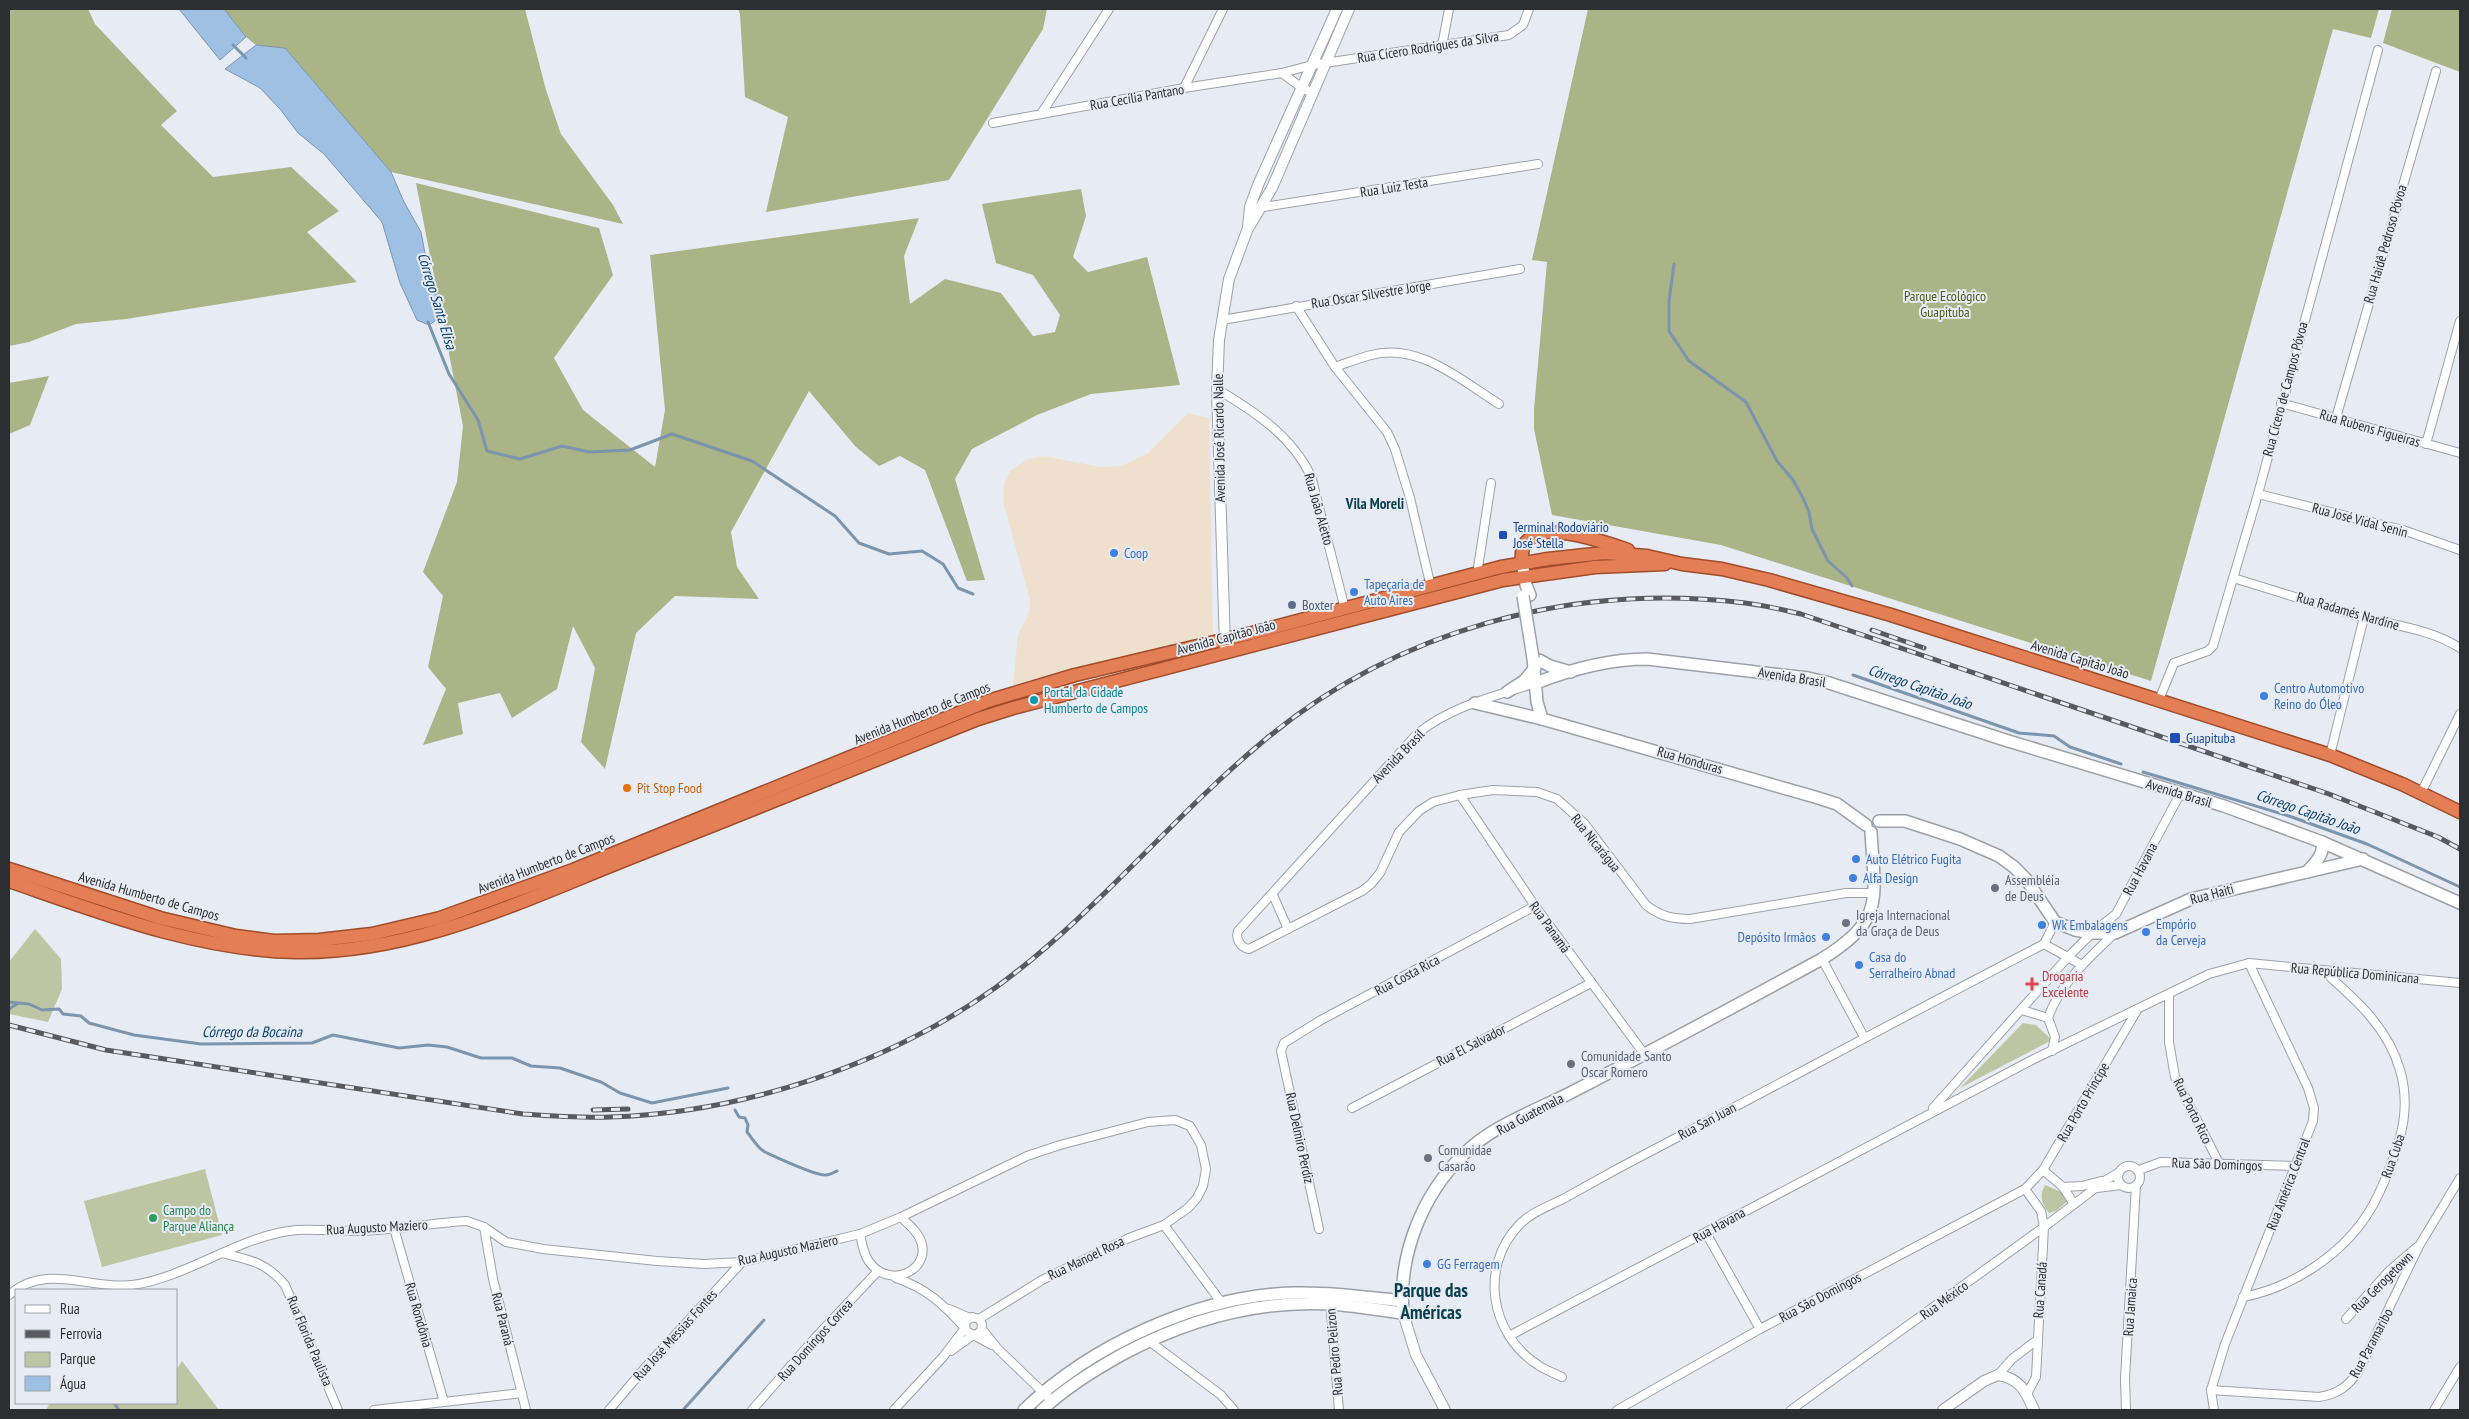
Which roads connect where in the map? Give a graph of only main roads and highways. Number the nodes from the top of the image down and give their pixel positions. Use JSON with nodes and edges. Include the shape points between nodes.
{"nodes":[{"id":1,"x":1576,"y":536,"type":"junction"},
{"id":2,"x":1647,"y":556,"type":"junction"},
{"id":3,"x":1593,"y":560,"type":"junction"},
{"id":4,"x":1682,"y":564,"type":"junction"},
{"id":5,"x":1525,"y":583,"type":"junction"},
{"id":6,"x":1225,"y":646,"type":"junction"},
{"id":7,"x":1536,"y":660,"type":"junction"},
{"id":8,"x":1571,"y":672,"type":"junction"},
{"id":9,"x":1075,"y":675,"type":"joint"},
{"id":10,"x":1539,"y":682,"type":"junction"},
{"id":11,"x":1074,"y":692,"type":"joint"},
{"id":12,"x":1507,"y":692,"type":"road end"},
{"id":13,"x":1475,"y":703,"type":"road end"},
{"id":14,"x":1542,"y":719,"type":"junction"},
{"id":15,"x":2460,"y":812,"type":"edge"},
{"id":16,"x":721,"y":816,"type":"junction"},
{"id":17,"x":1869,"y":828,"type":"junction"},
{"id":18,"x":2322,"y":842,"type":"junction"},
{"id":19,"x":2363,"y":859,"type":"junction"},
{"id":20,"x":9,"y":869,"type":"edge"},
{"id":21,"x":2307,"y":872,"type":"junction"},
{"id":22,"x":9,"y":881,"type":"edge"},
{"id":23,"x":2460,"y":903,"type":"edge"},
{"id":24,"x":159,"y":924,"type":"junction"},
{"id":25,"x":1330,"y":1299,"type":"junction"},
{"id":26,"x":1402,"y":1301,"type":"junction"},
{"id":27,"x":1024,"y":1410,"type":"edge"},
{"id":28,"x":1042,"y":1410,"type":"edge"}],
"edges":[{"from":1,"to":2,"type":"highway"},
{"from":1,"to":3,"type":"highway","via":[[1589,548]]},
{"from":1,"to":5,"type":"highway","via":[[1548,532],[1533,535],[1523,546]]},
{"from":2,"to":3,"type":"highway","name":"Avenida Capitão João"},
{"from":2,"to":4,"type":"highway","name":"Avenida Capitão João"},
{"from":3,"to":4,"type":"highway","name":"Avenida Capitão João"},
{"from":3,"to":5,"type":"highway","name":"Avenida Capitão João"},
{"from":4,"to":15,"type":"highway","name":"Avenida Capitão João","via":[[1769,580],[2159,700],[2330,755]]},
{"from":5,"to":6,"type":"highway","name":"Avenida Capitão João"},
{"from":5,"to":6,"type":"highway","name":"Avenida Capitão João","via":[[1477,574]]},
{"from":5,"to":7,"type":"main road"},
{"from":6,"to":9,"type":"highway","name":"Avenida Capitão João"},
{"from":6,"to":11,"type":"highway","name":"Avenida Capitão João"},
{"from":7,"to":8,"type":"main road"},
{"from":7,"to":10,"type":"main road"},
{"from":7,"to":12,"type":"main road","via":[[1524,681]]},
{"from":8,"to":10,"type":"main road","name":"Avenida Brasil"},
{"from":8,"to":18,"type":"main road","name":"Avenida Brasil","via":[[1612,660],[1647,659],[1808,678],[2224,806]]},
{"from":9,"to":16,"type":"highway","name":"Avenida Humberto de Campos","via":[[988,702]]},
{"from":10,"to":14,"type":"main road","via":[[1537,702]]},
{"from":11,"to":16,"type":"highway","name":"Avenida Humberto de Campos","via":[[978,719]]},
{"from":13,"to":14,"type":"main road","name":"Rua Honduras"},
{"from":14,"to":17,"type":"main road","name":"Rua Honduras","via":[[1815,796],[1837,804]]},
{"from":16,"to":24,"type":"highway","name":"Avenida Humberto de Campos","via":[[440,918],[372,934],[274,941]]},
{"from":17,"to":21,"type":"main road","name":"Rua Haiti","via":[[1880,829],[1878,821],[1905,820],[1999,856],[2026,879],[2055,922],[2092,933],[2115,933],[2191,898]]},
{"from":17,"to":26,"type":"main road","name":"Rua Guatemala","via":[[1874,893],[1871,912],[1859,933],[1822,959],[1520,1118],[1462,1155],[1436,1189],[1412,1236],[1404,1267]]},
{"from":18,"to":19,"type":"main road","name":"Avenida Brasil"},
{"from":18,"to":21,"type":"main road","via":[[2324,846],[2320,856]]},
{"from":19,"to":21,"type":"main road","name":"Rua Haiti"},
{"from":19,"to":23,"type":"main road","name":"Avenida Brasil"},
{"from":20,"to":24,"type":"highway","name":"Avenida Humberto de Campos"},
{"from":22,"to":24,"type":"highway","name":"Avenida Humberto de Campos"},
{"from":25,"to":26,"type":"main road"},
{"from":25,"to":26,"type":"main road","name":"Rua Guatemala","via":[[1403,1313]]},
{"from":25,"to":27,"type":"main road","via":[[1291,1293],[1220,1302],[1141,1333],[1102,1353],[1043,1392]]},
{"from":25,"to":28,"type":"main road","via":[[1227,1313],[1149,1341],[1080,1379]]}]}
